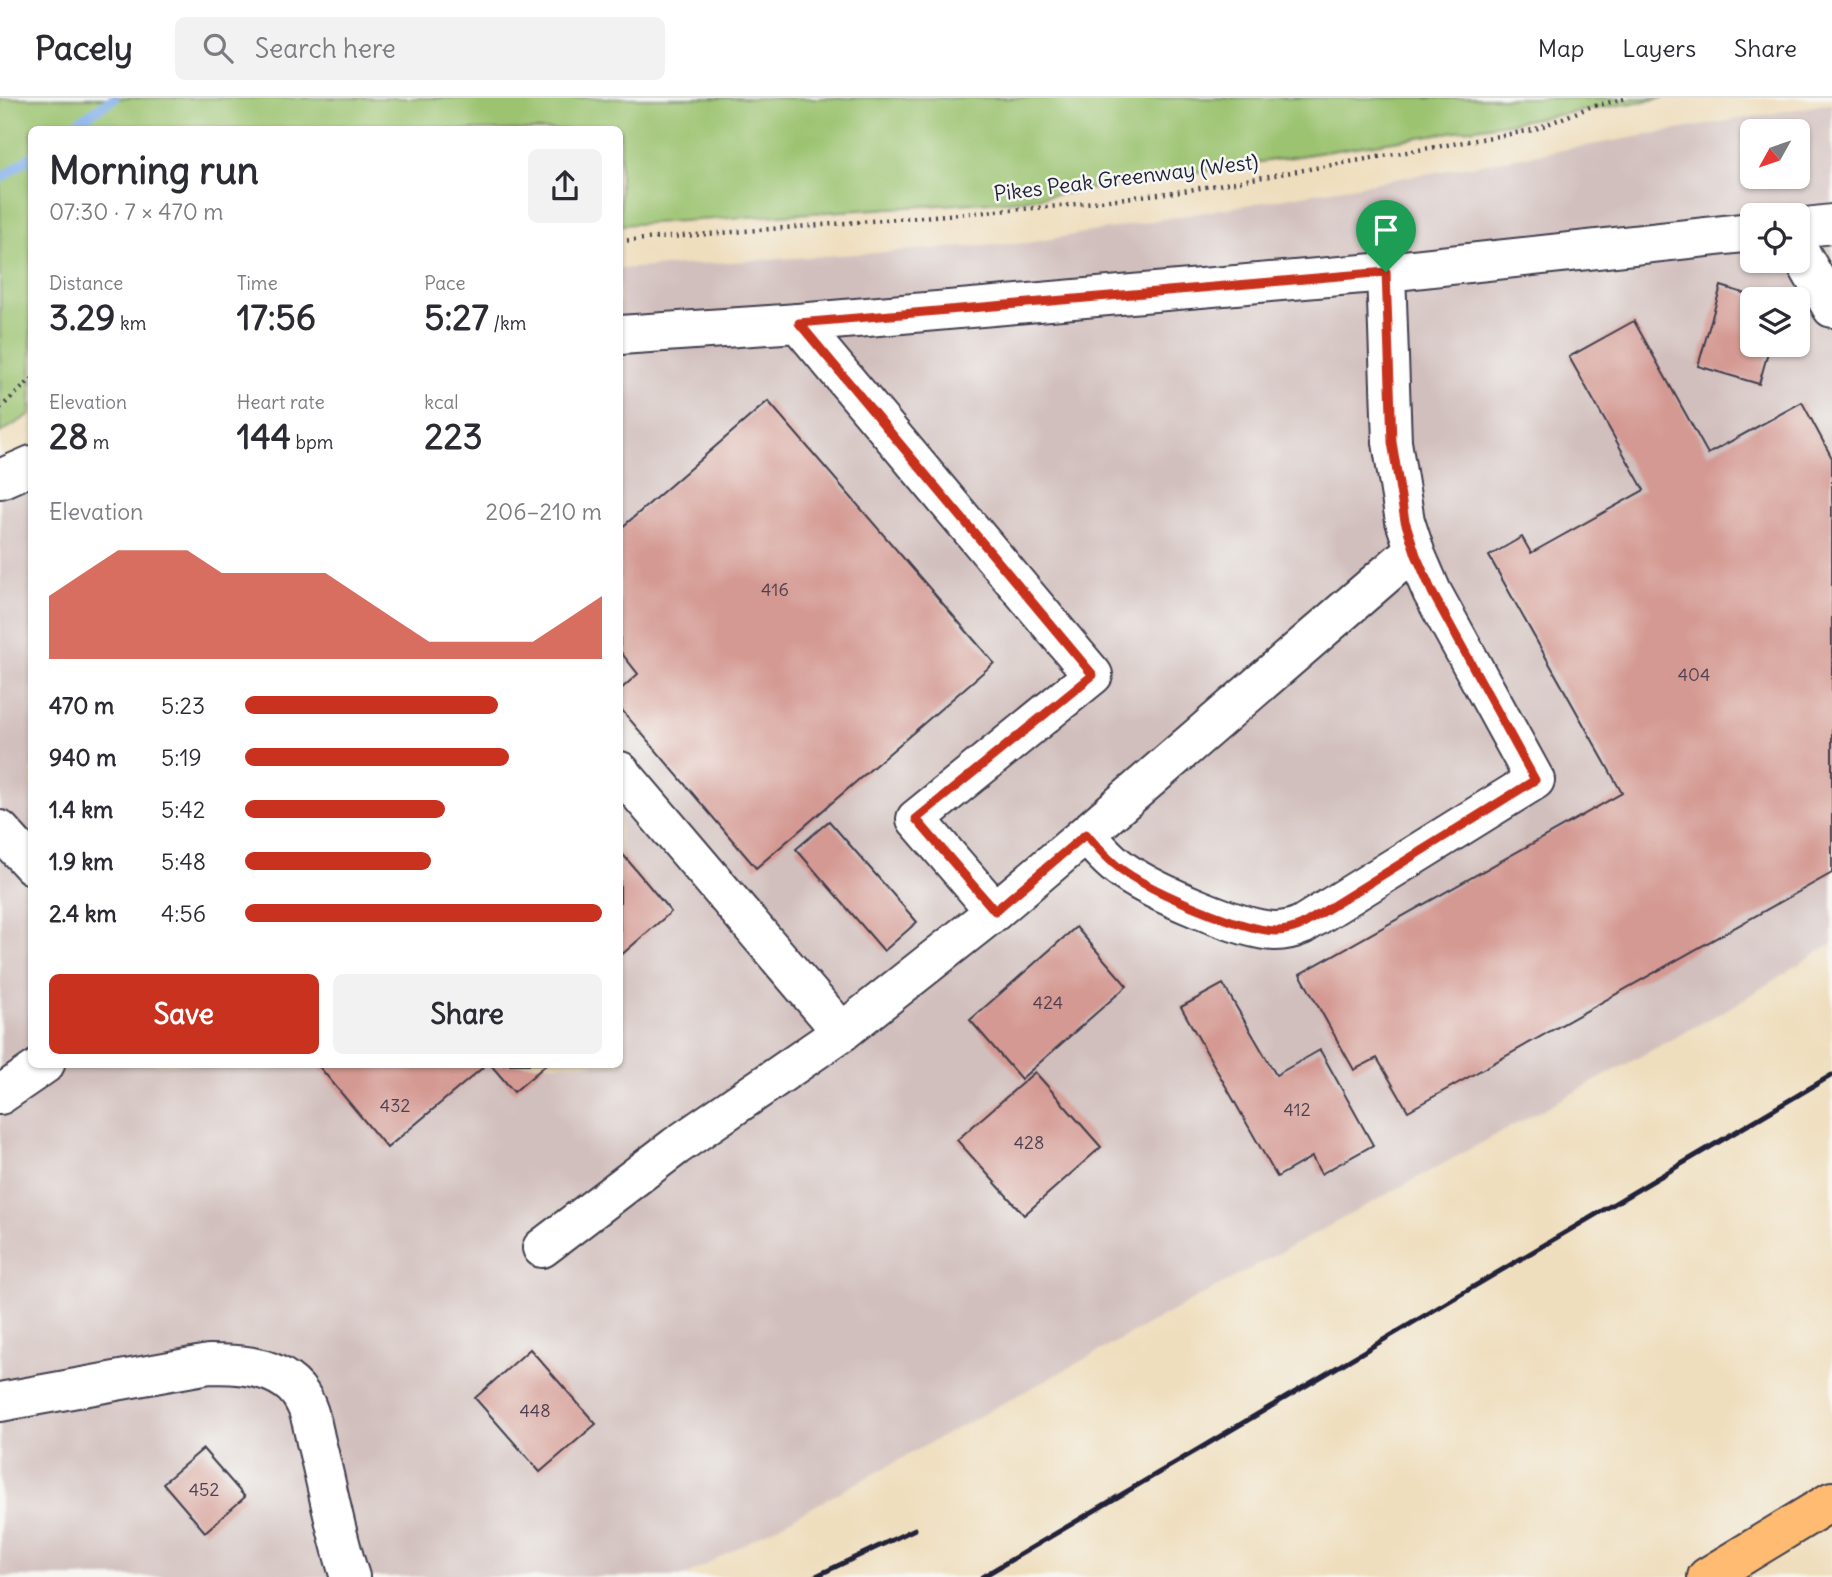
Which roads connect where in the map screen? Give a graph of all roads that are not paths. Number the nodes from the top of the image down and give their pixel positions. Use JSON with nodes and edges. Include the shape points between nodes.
{"nodes":[{"id":1,"x":1832,"y":224,"type":"edge"},
{"id":2,"x":1810,"y":227,"type":"edge"},
{"id":3,"x":1740,"y":233,"type":"edge"},
{"id":4,"x":1810,"y":270,"type":"edge"},
{"id":5,"x":1386,"y":272,"type":"junction"},
{"id":6,"x":1832,"y":308,"type":"edge"},
{"id":7,"x":799,"y":323,"type":"junction"},
{"id":8,"x":623,"y":335,"type":"edge"},
{"id":9,"x":28,"y":468,"type":"edge"},
{"id":10,"x":0,"y":479,"type":"edge"},
{"id":11,"x":1414,"y":550,"type":"junction"},
{"id":12,"x":623,"y":775,"type":"edge"},
{"id":13,"x":0,"y":830,"type":"edge"},
{"id":14,"x":1086,"y":834,"type":"junction"},
{"id":15,"x":28,"y":861,"type":"edge"},
{"id":16,"x":995,"y":911,"type":"junction"},
{"id":17,"x":842,"y":1032,"type":"junction"},
{"id":18,"x":39,"y":1068,"type":"edge"},
{"id":19,"x":0,"y":1095,"type":"edge"},
{"id":20,"x":542,"y":1248,"type":"dead end"},
{"id":21,"x":0,"y":1402,"type":"edge"},
{"id":22,"x":1832,"y":1501,"type":"edge"},
{"id":23,"x":350,"y":1577,"type":"edge"},
{"id":24,"x":1707,"y":1577,"type":"edge"}],
"edges":[{"from":1,"to":2,"type":"lane"},
{"from":3,"to":5,"type":"lane"},
{"from":4,"to":6,"type":"lane"},
{"from":5,"to":7,"type":"lane"},
{"from":5,"to":11,"type":"lane","via":[[1392,442]]},
{"from":7,"to":8,"type":"lane"},
{"from":7,"to":16,"type":"lane","via":[[1093,675],[916,819]]},
{"from":9,"to":10,"type":"lane"},
{"from":11,"to":14,"type":"lane"},
{"from":11,"to":14,"type":"lane","via":[[1432,592],[1535,780],[1291,930],[1242,924],[1144,884],[1113,862]]},
{"from":12,"to":17,"type":"lane"},
{"from":13,"to":15,"type":"lane"},
{"from":14,"to":16,"type":"lane"},
{"from":16,"to":17,"type":"lane"},
{"from":17,"to":20,"type":"lane","via":[[676,1146]]},
{"from":18,"to":19,"type":"lane"},
{"from":21,"to":23,"type":"lane","via":[[209,1364],[237,1364],[277,1375],[306,1403]]},
{"from":22,"to":24,"type":"highway"}]}
